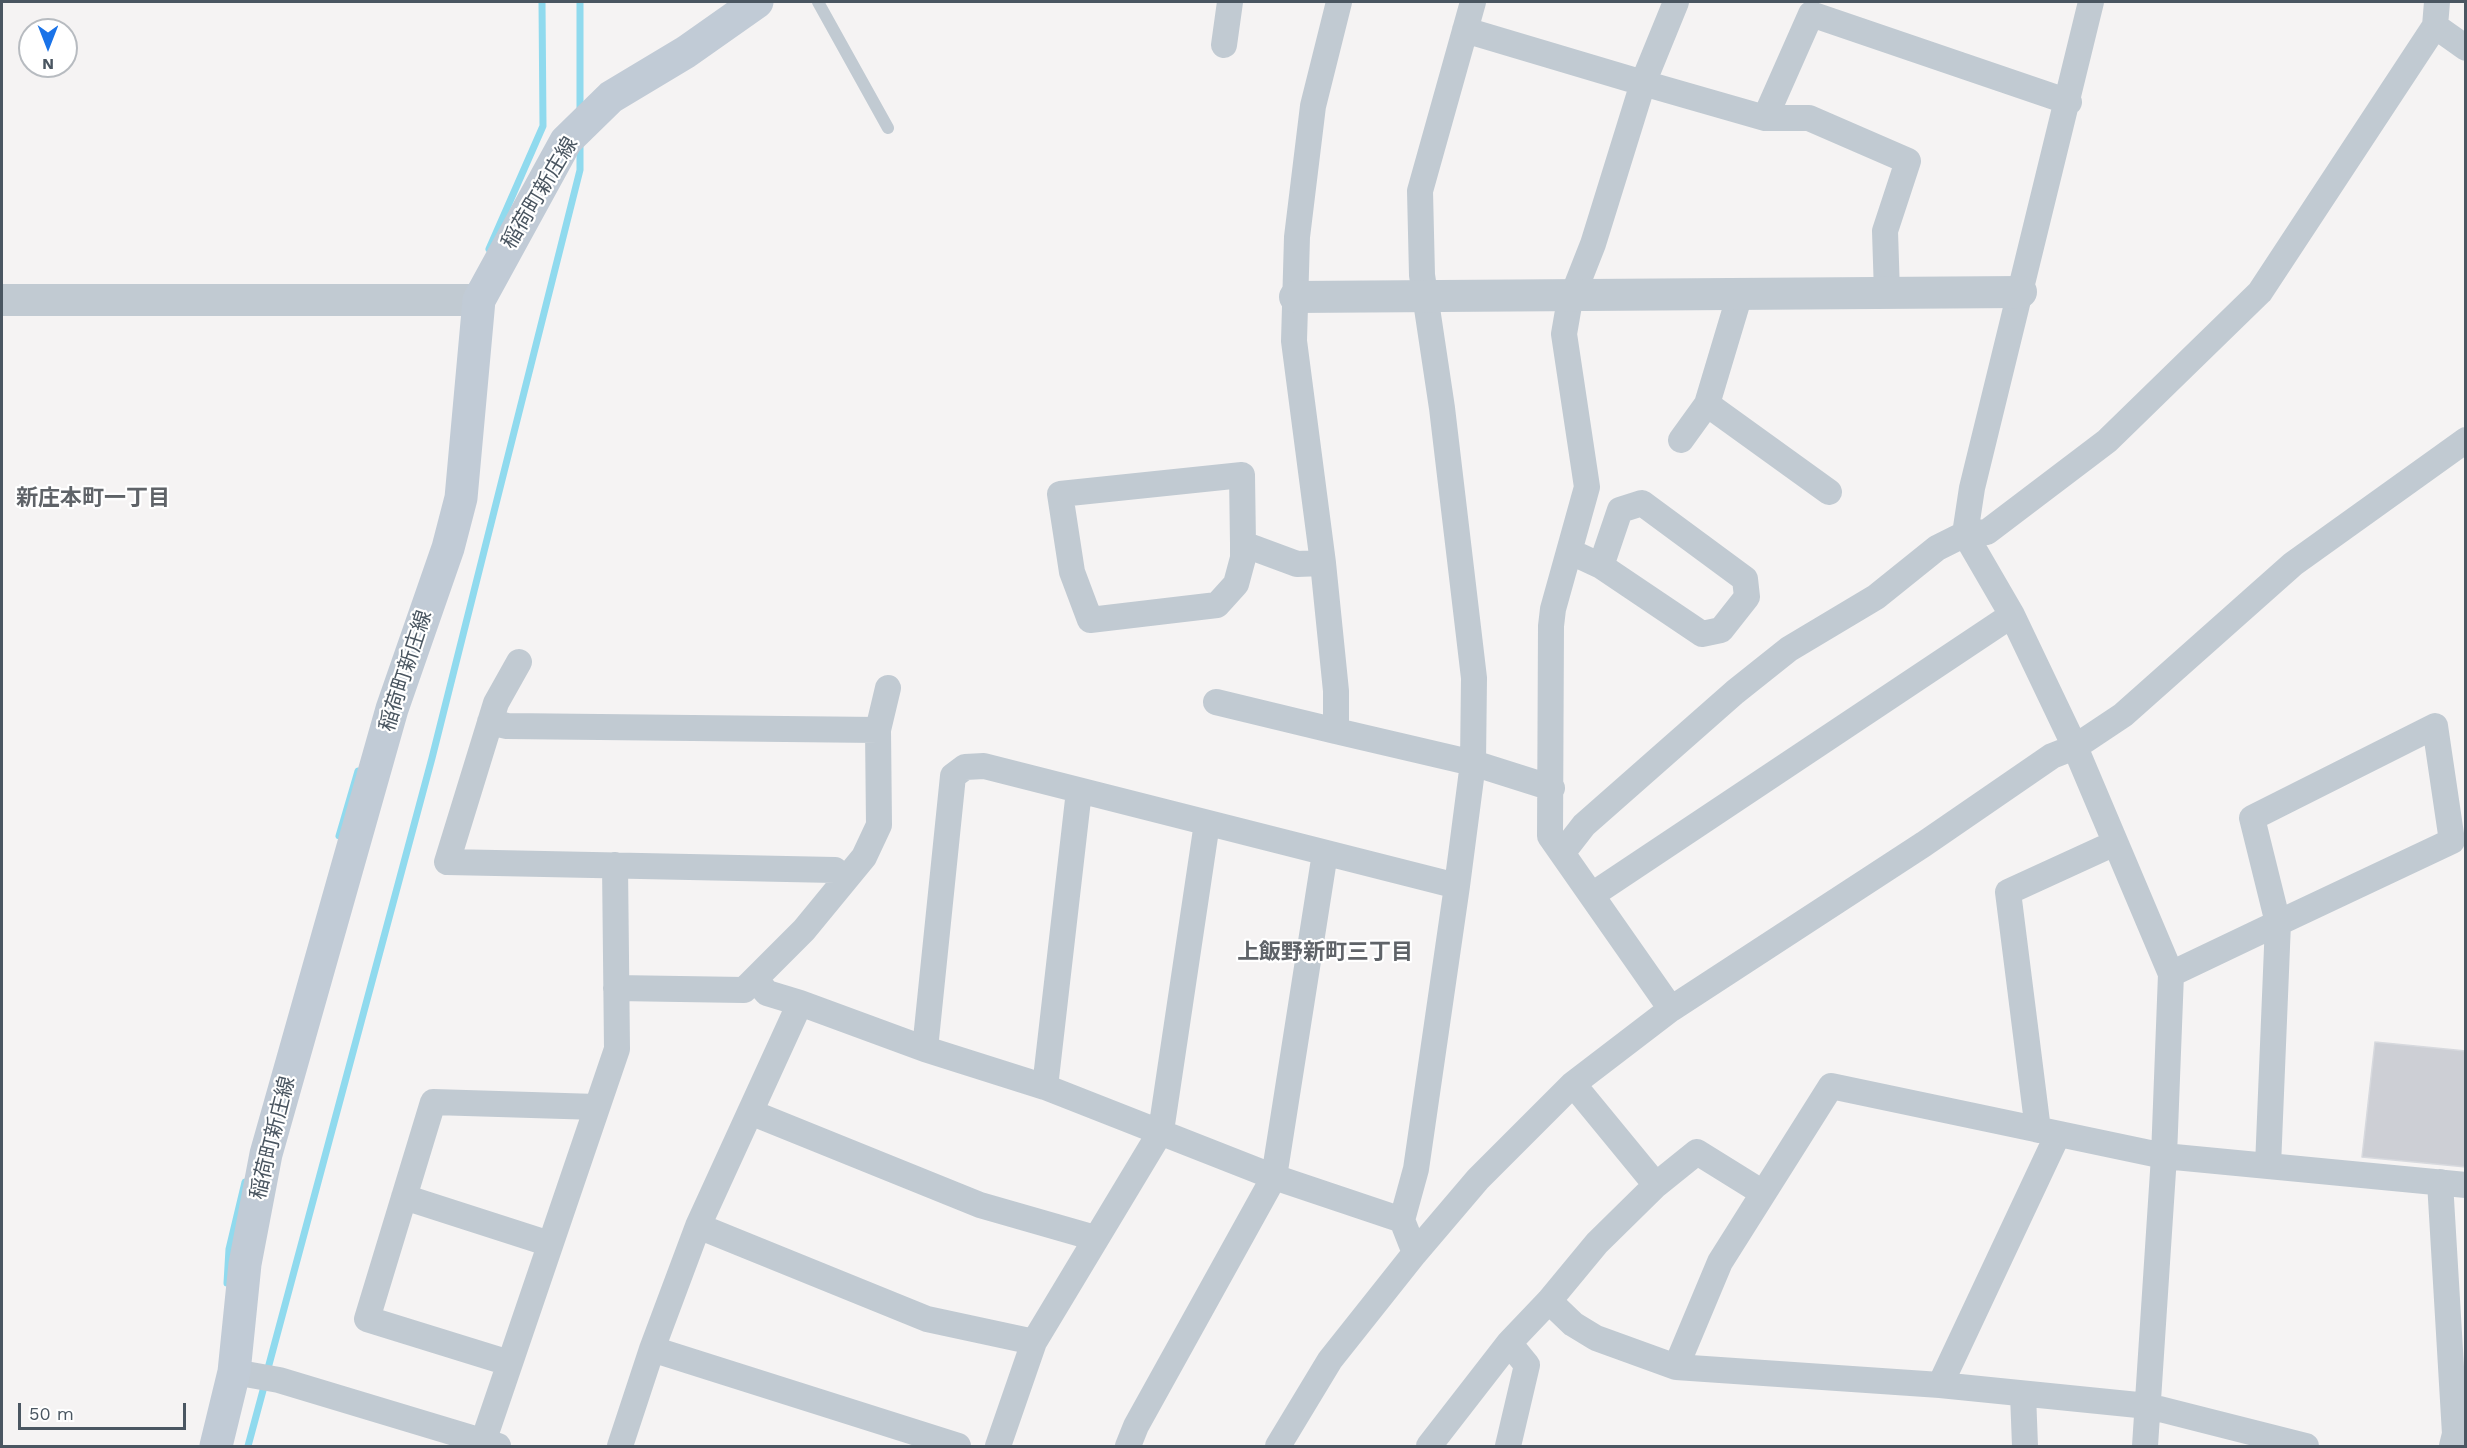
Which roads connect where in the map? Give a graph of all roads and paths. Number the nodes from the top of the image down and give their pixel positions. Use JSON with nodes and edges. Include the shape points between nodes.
{"nodes":[{"id":1,"x":818,"y":2,"type":"edge"},
{"id":2,"x":1230,"y":2,"type":"edge"},
{"id":3,"x":1340,"y":2,"type":"edge"},
{"id":4,"x":1473,"y":2,"type":"edge"},
{"id":5,"x":1676,"y":2,"type":"edge"},
{"id":6,"x":2091,"y":2,"type":"edge"},
{"id":7,"x":737,"y":7,"type":"edge"},
{"id":8,"x":2436,"y":14,"type":"edge"},
{"id":9,"x":1465,"y":30,"type":"junction"},
{"id":10,"x":1224,"y":45,"type":"dead end"},
{"id":11,"x":2466,"y":48,"type":"edge"},
{"id":12,"x":1643,"y":83,"type":"junction"},
{"id":13,"x":2069,"y":102,"type":"junction"},
{"id":14,"x":1765,"y":118,"type":"junction"},
{"id":15,"x":888,"y":128,"type":"dead end"},
{"id":16,"x":2021,"y":292,"type":"junction"},
{"id":17,"x":1887,"y":293,"type":"junction"},
{"id":18,"x":1740,"y":294,"type":"junction"},
{"id":19,"x":1574,"y":295,"type":"junction"},
{"id":20,"x":1295,"y":297,"type":"junction"},
{"id":21,"x":1425,"y":297,"type":"junction"},
{"id":22,"x":2,"y":300,"type":"edge"},
{"id":23,"x":479,"y":300,"type":"junction"},
{"id":24,"x":1707,"y":404,"type":"junction"},
{"id":25,"x":1682,"y":440,"type":"dead end"},
{"id":26,"x":2466,"y":440,"type":"edge"},
{"id":27,"x":1829,"y":492,"type":"dead end"},
{"id":28,"x":1965,"y":534,"type":"junction"},
{"id":29,"x":1243,"y":544,"type":"junction"},
{"id":30,"x":1571,"y":552,"type":"junction"},
{"id":31,"x":1323,"y":562,"type":"junction"},
{"id":32,"x":1601,"y":566,"type":"junction"},
{"id":33,"x":2012,"y":615,"type":"junction"},
{"id":34,"x":519,"y":662,"type":"dead end"},
{"id":35,"x":888,"y":688,"type":"dead end"},
{"id":36,"x":1216,"y":702,"type":"dead end"},
{"id":37,"x":490,"y":722,"type":"junction"},
{"id":38,"x":878,"y":730,"type":"junction"},
{"id":39,"x":1336,"y":731,"type":"junction"},
{"id":40,"x":2075,"y":747,"type":"junction"},
{"id":41,"x":1473,"y":763,"type":"junction"},
{"id":42,"x":1552,"y":788,"type":"junction"},
{"id":43,"x":1079,"y":791,"type":"junction"},
{"id":44,"x":1207,"y":823,"type":"junction"},
{"id":45,"x":2115,"y":843,"type":"junction"},
{"id":46,"x":1563,"y":852,"type":"junction"},
{"id":47,"x":1325,"y":853,"type":"junction"},
{"id":48,"x":615,"y":865,"type":"junction"},
{"id":49,"x":845,"y":880,"type":"junction"},
{"id":50,"x":1457,"y":886,"type":"junction"},
{"id":51,"x":1592,"y":895,"type":"junction"},
{"id":52,"x":2278,"y":923,"type":"junction"},
{"id":53,"x":2171,"y":974,"type":"junction"},
{"id":54,"x":755,"y":979,"type":"junction"},
{"id":55,"x":616,"y":988,"type":"junction"},
{"id":56,"x":800,"y":1003,"type":"junction"},
{"id":57,"x":1671,"y":1009,"type":"junction"},
{"id":58,"x":925,"y":1049,"type":"junction"},
{"id":59,"x":1573,"y":1084,"type":"junction"},
{"id":60,"x":1045,"y":1087,"type":"junction"},
{"id":61,"x":597,"y":1107,"type":"junction"},
{"id":62,"x":750,"y":1112,"type":"junction"},
{"id":63,"x":1161,"y":1131,"type":"junction"},
{"id":64,"x":2048,"y":1132,"type":"junction"},
{"id":65,"x":2164,"y":1156,"type":"junction"},
{"id":66,"x":2268,"y":1166,"type":"junction"},
{"id":67,"x":1274,"y":1176,"type":"junction"},
{"id":68,"x":2440,"y":1182,"type":"junction"},
{"id":69,"x":1656,"y":1185,"type":"junction"},
{"id":70,"x":2466,"y":1185,"type":"edge"},
{"id":71,"x":1763,"y":1193,"type":"junction"},
{"id":72,"x":404,"y":1197,"type":"junction"},
{"id":73,"x":1402,"y":1220,"type":"junction"},
{"id":74,"x":698,"y":1226,"type":"junction"},
{"id":75,"x":1095,"y":1238,"type":"junction"},
{"id":76,"x":550,"y":1244,"type":"junction"},
{"id":77,"x":1415,"y":1253,"type":"junction"},
{"id":78,"x":1549,"y":1301,"type":"junction"},
{"id":79,"x":1035,"y":1342,"type":"junction"},
{"id":80,"x":1509,"y":1343,"type":"junction"},
{"id":81,"x":652,"y":1349,"type":"junction"},
{"id":82,"x":509,"y":1364,"type":"junction"},
{"id":83,"x":1676,"y":1367,"type":"junction"},
{"id":84,"x":257,"y":1375,"type":"junction"},
{"id":85,"x":1940,"y":1385,"type":"junction"},
{"id":86,"x":2023,"y":1394,"type":"junction"},
{"id":87,"x":2148,"y":1406,"type":"junction"},
{"id":88,"x":491,"y":1444,"type":"edge"},
{"id":89,"x":216,"y":1446,"type":"edge"},
{"id":90,"x":620,"y":1446,"type":"edge"},
{"id":91,"x":958,"y":1446,"type":"edge"},
{"id":92,"x":998,"y":1446,"type":"edge"},
{"id":93,"x":1128,"y":1446,"type":"edge"},
{"id":94,"x":1278,"y":1446,"type":"edge"},
{"id":95,"x":1429,"y":1446,"type":"edge"},
{"id":96,"x":1508,"y":1446,"type":"edge"},
{"id":97,"x":2025,"y":1446,"type":"edge"},
{"id":98,"x":2145,"y":1446,"type":"edge"},
{"id":99,"x":2306,"y":1446,"type":"edge"},
{"id":100,"x":2452,"y":1446,"type":"edge"}],
"edges":[{"from":1,"to":15,"type":"lane"},
{"from":2,"to":10,"type":"street"},
{"from":3,"to":20,"type":"street","via":[[1313,106],[1297,237]]},
{"from":4,"to":9,"type":"street"},
{"from":5,"to":12,"type":"street"},
{"from":6,"to":13,"type":"street"},
{"from":7,"to":23,"type":"main road","name":"稲荷町新庄線","via":[[686,52],[611,97],[566,141]]},
{"from":8,"to":11,"type":"street"},
{"from":8,"to":28,"type":"street","via":[[2260,292],[2107,441],[1987,532]]},
{"from":9,"to":12,"type":"street"},
{"from":9,"to":21,"type":"street","via":[[1420,191]]},
{"from":12,"to":14,"type":"street"},
{"from":12,"to":19,"type":"street"},
{"from":13,"to":14,"type":"street","via":[[1811,14]]},
{"from":13,"to":16,"type":"street"},
{"from":14,"to":17,"type":"street","via":[[1809,118],[1908,161],[1885,231]]},
{"from":16,"to":17,"type":"street"},
{"from":16,"to":28,"type":"street","via":[[1972,489]]},
{"from":17,"to":18,"type":"street"},
{"from":18,"to":19,"type":"street"},
{"from":18,"to":24,"type":"street"},
{"from":19,"to":21,"type":"street"},
{"from":19,"to":30,"type":"street","via":[[1564,334],[1587,487]]},
{"from":20,"to":21,"type":"street"},
{"from":20,"to":31,"type":"street","via":[[1294,341]]},
{"from":21,"to":41,"type":"street","via":[[1474,678]]},
{"from":22,"to":23,"type":"street"},
{"from":23,"to":84,"type":"main road","name":"稲荷町新庄線","via":[[461,498],[448,548],[392,709],[266,1154],[245,1264]]},
{"from":24,"to":25,"type":"street"},
{"from":24,"to":27,"type":"street"},
{"from":26,"to":40,"type":"street","via":[[2293,564],[2123,715]]},
{"from":28,"to":33,"type":"street"},
{"from":28,"to":46,"type":"street","via":[[1937,548],[1876,597],[1789,649],[1584,825]]},
{"from":29,"to":29,"type":"street","via":[[1242,475],[1060,494],[1072,572],[1090,620],[1217,605],[1236,584],[1244,558]]},
{"from":29,"to":31,"type":"street","via":[[1297,564]]},
{"from":30,"to":32,"type":"street"},
{"from":30,"to":42,"type":"street","via":[[1551,626]]},
{"from":31,"to":39,"type":"street","via":[[1336,691]]},
{"from":32,"to":32,"type":"street","via":[[1702,634],[1721,630],[1747,597],[1745,579],[1642,503],[1620,510]]},
{"from":33,"to":40,"type":"street"},
{"from":33,"to":51,"type":"street"},
{"from":34,"to":37,"type":"street"},
{"from":35,"to":38,"type":"street"},
{"from":36,"to":39,"type":"street"},
{"from":37,"to":38,"type":"street","via":[[507,726]]},
{"from":37,"to":48,"type":"street","via":[[447,862]]},
{"from":38,"to":49,"type":"street","via":[[879,825],[864,857]]},
{"from":39,"to":41,"type":"street"},
{"from":40,"to":45,"type":"street"},
{"from":40,"to":57,"type":"street","via":[[2052,756]]},
{"from":41,"to":42,"type":"street"},
{"from":41,"to":50,"type":"street"},
{"from":42,"to":46,"type":"street","via":[[1550,836]]},
{"from":43,"to":44,"type":"street"},
{"from":43,"to":58,"type":"street","via":[[984,766],[965,767],[953,776]]},
{"from":43,"to":60,"type":"street"},
{"from":44,"to":47,"type":"street"},
{"from":44,"to":63,"type":"street"},
{"from":45,"to":53,"type":"street"},
{"from":45,"to":64,"type":"street","via":[[2008,892]]},
{"from":46,"to":51,"type":"street"},
{"from":47,"to":50,"type":"street"},
{"from":47,"to":67,"type":"street"},
{"from":48,"to":49,"type":"street","via":[[835,870]]},
{"from":48,"to":55,"type":"street"},
{"from":49,"to":54,"type":"street","via":[[804,930]]},
{"from":50,"to":73,"type":"street","via":[[1416,1169]]},
{"from":51,"to":57,"type":"street"},
{"from":52,"to":52,"type":"street","via":[[2252,818],[2435,726],[2452,842]]},
{"from":52,"to":53,"type":"street"},
{"from":52,"to":66,"type":"street"},
{"from":53,"to":65,"type":"street"},
{"from":54,"to":55,"type":"street","via":[[744,990]]},
{"from":54,"to":56,"type":"street","via":[[767,993]]},
{"from":55,"to":61,"type":"street","via":[[617,1049]]},
{"from":56,"to":58,"type":"street"},
{"from":56,"to":62,"type":"street"},
{"from":57,"to":59,"type":"street"},
{"from":58,"to":60,"type":"street"},
{"from":59,"to":69,"type":"street"},
{"from":59,"to":77,"type":"street","via":[[1478,1179]]},
{"from":60,"to":63,"type":"street"},
{"from":61,"to":72,"type":"street","via":[[433,1102]]},
{"from":61,"to":76,"type":"street"},
{"from":62,"to":74,"type":"street"},
{"from":62,"to":75,"type":"street","via":[[980,1204]]},
{"from":63,"to":67,"type":"street"},
{"from":63,"to":75,"type":"street"},
{"from":64,"to":65,"type":"street"},
{"from":64,"to":71,"type":"street","via":[[1831,1086]]},
{"from":64,"to":85,"type":"street"},
{"from":65,"to":66,"type":"street"},
{"from":65,"to":87,"type":"street"},
{"from":66,"to":68,"type":"street"},
{"from":67,"to":73,"type":"street"},
{"from":67,"to":93,"type":"street"},
{"from":68,"to":70,"type":"street"},
{"from":68,"to":100,"type":"street","via":[[2455,1434]]},
{"from":69,"to":71,"type":"street","via":[[1697,1152]]},
{"from":69,"to":78,"type":"street","via":[[1597,1243]]},
{"from":71,"to":83,"type":"street","via":[[1720,1262]]},
{"from":72,"to":76,"type":"street"},
{"from":72,"to":82,"type":"street","via":[[367,1319]]},
{"from":73,"to":77,"type":"street"},
{"from":74,"to":79,"type":"street","via":[[927,1319]]},
{"from":74,"to":81,"type":"street"},
{"from":75,"to":79,"type":"street"},
{"from":76,"to":82,"type":"street"},
{"from":77,"to":94,"type":"street","via":[[1330,1360]]},
{"from":78,"to":80,"type":"street"},
{"from":78,"to":83,"type":"street","via":[[1573,1324],[1596,1338]]},
{"from":79,"to":92,"type":"street"},
{"from":80,"to":95,"type":"street"},
{"from":80,"to":96,"type":"street","via":[[1527,1365]]},
{"from":81,"to":90,"type":"street"},
{"from":81,"to":91,"type":"street"},
{"from":82,"to":88,"type":"street"},
{"from":83,"to":85,"type":"street"},
{"from":84,"to":88,"type":"street"},
{"from":84,"to":89,"type":"main road","name":"稲荷町新庄線"},
{"from":85,"to":86,"type":"street"},
{"from":86,"to":87,"type":"street"},
{"from":86,"to":97,"type":"street"},
{"from":87,"to":98,"type":"street"},
{"from":87,"to":99,"type":"street"}]}
